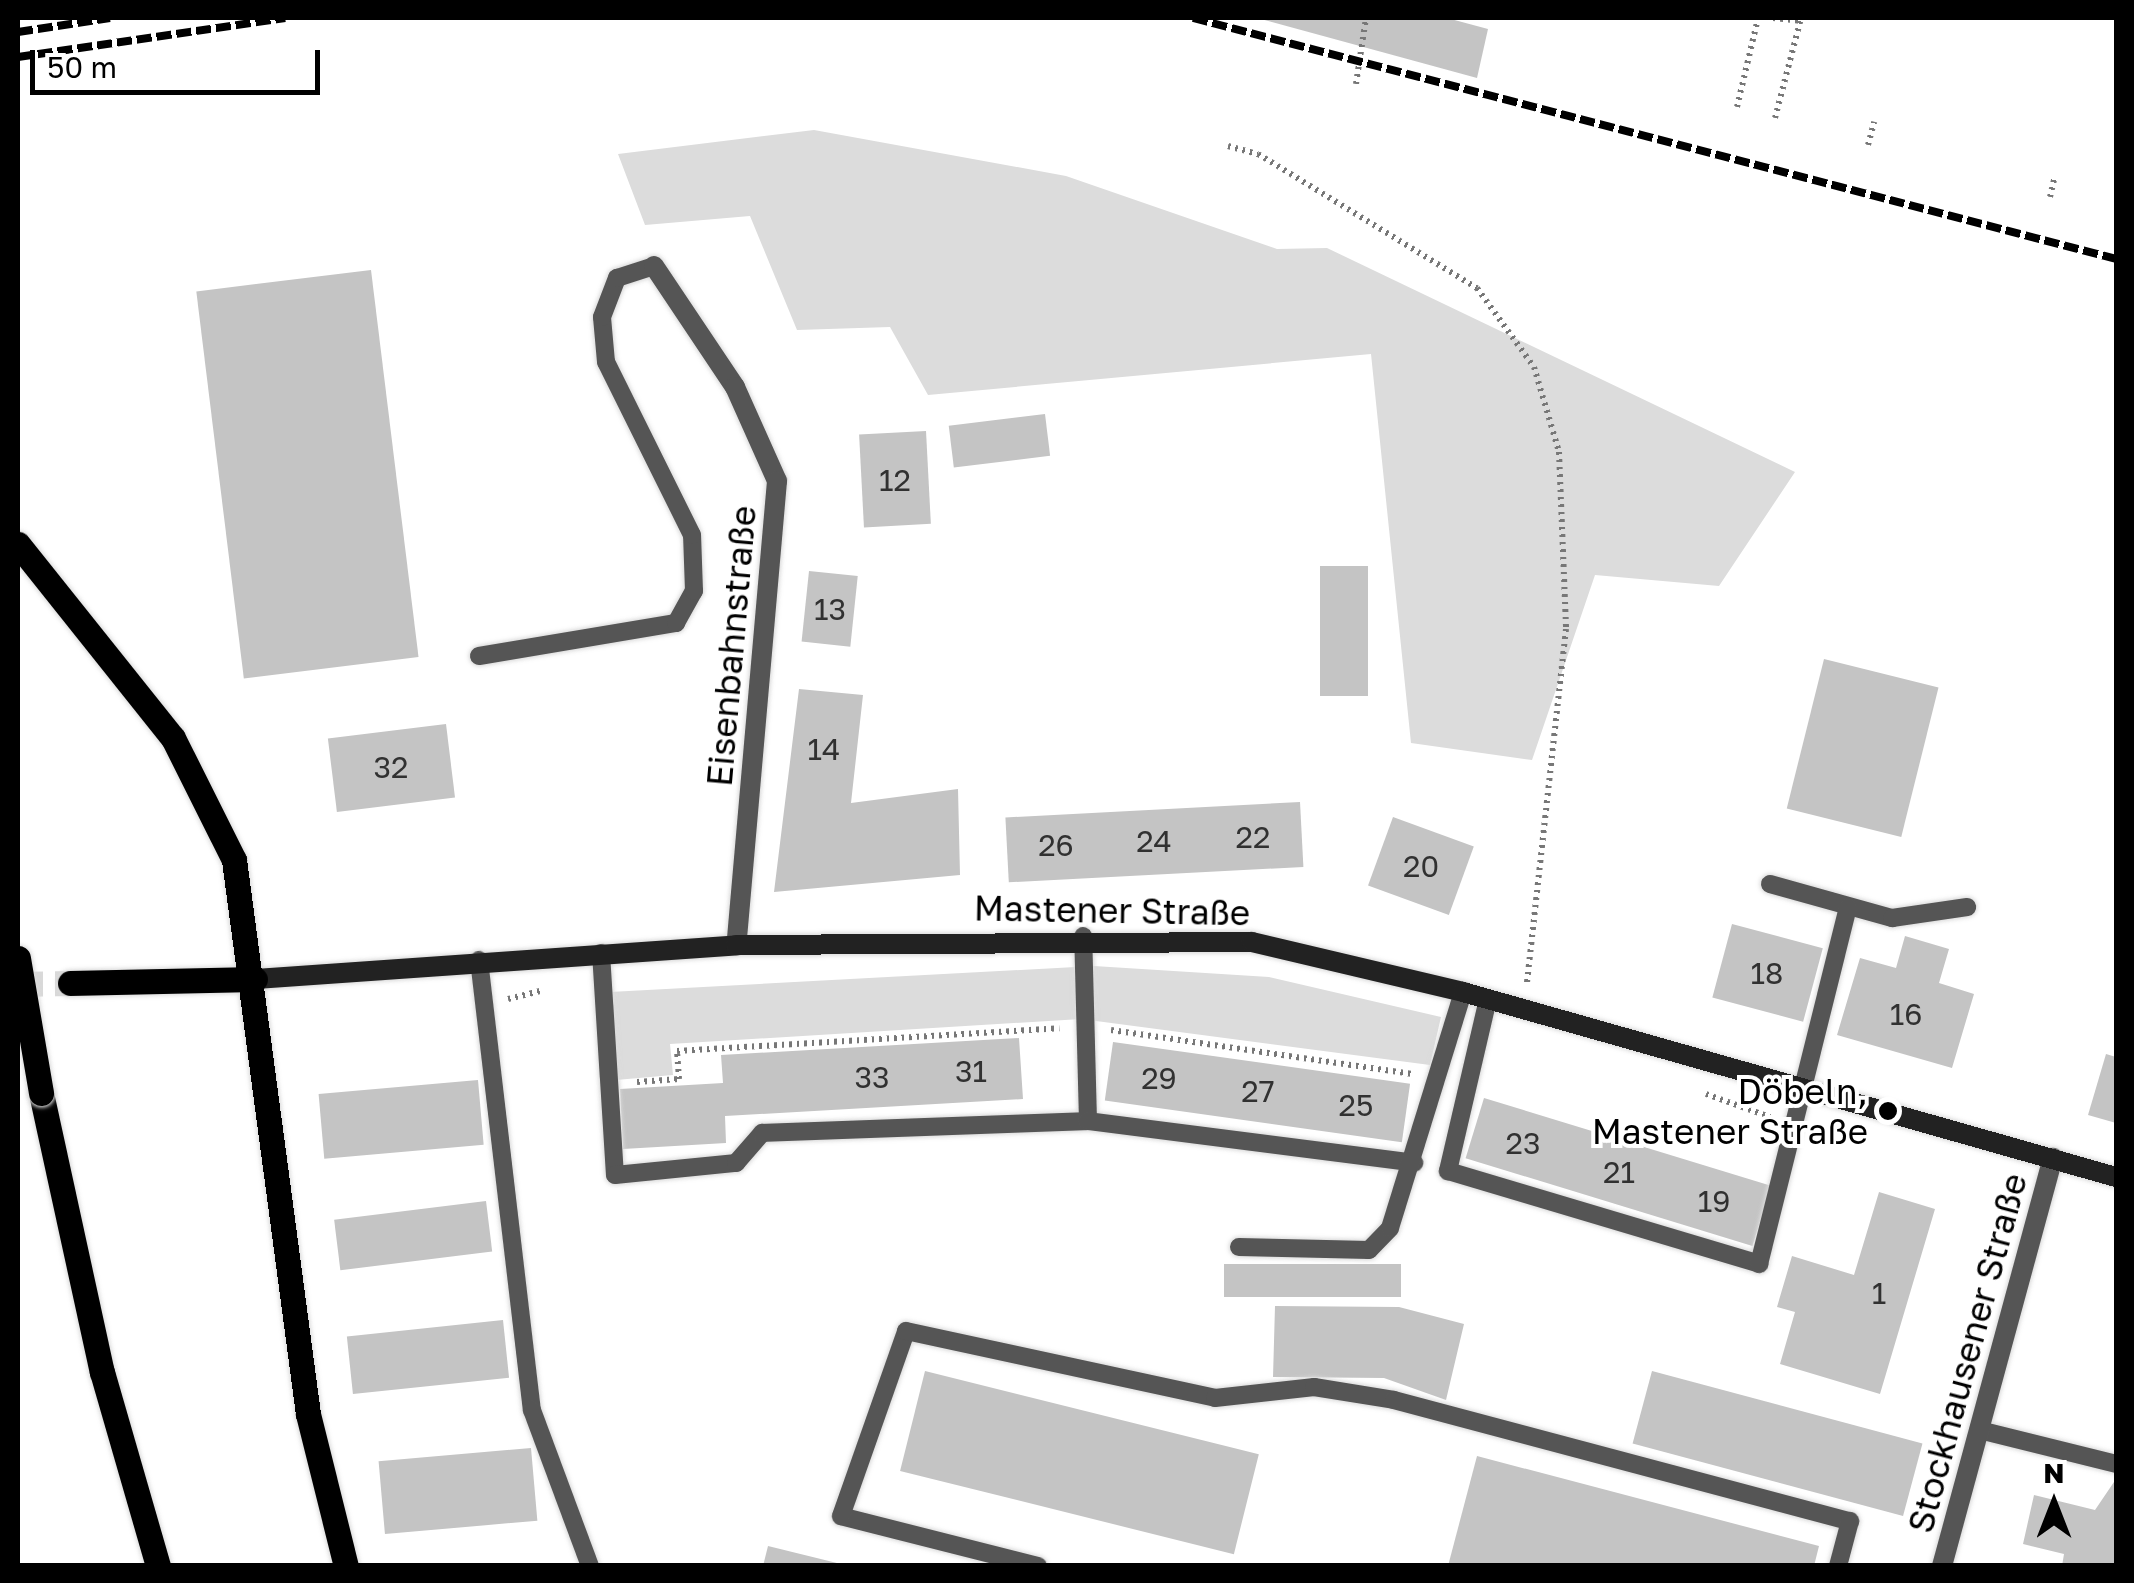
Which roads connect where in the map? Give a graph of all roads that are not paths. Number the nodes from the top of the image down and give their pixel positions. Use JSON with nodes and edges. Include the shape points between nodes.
{"nodes":[{"id":1,"x":654,"y":266,"type":"joint"},
{"id":2,"x":18,"y":544,"type":"edge"},
{"id":3,"x":478,"y":656,"type":"dead end"},
{"id":4,"x":1770,"y":884,"type":"dead end"},
{"id":5,"x":1848,"y":907,"type":"junction"},
{"id":6,"x":1967,"y":907,"type":"dead end"},
{"id":7,"x":1083,"y":936,"type":"junction"},
{"id":8,"x":736,"y":945,"type":"junction"},
{"id":9,"x":601,"y":953,"type":"junction"},
{"id":10,"x":18,"y":958,"type":"edge"},
{"id":11,"x":479,"y":960,"type":"junction"},
{"id":12,"x":256,"y":980,"type":"junction"},
{"id":13,"x":70,"y":983,"type":"tunnel mouth"},
{"id":14,"x":1463,"y":992,"type":"junction"},
{"id":15,"x":1488,"y":999,"type":"junction"},
{"id":16,"x":1802,"y":1087,"type":"junction"},
{"id":17,"x":1088,"y":1121,"type":"junction"},
{"id":18,"x":2053,"y":1158,"type":"junction"},
{"id":19,"x":1414,"y":1163,"type":"junction"},
{"id":20,"x":2116,"y":1177,"type":"edge"},
{"id":21,"x":1238,"y":1247,"type":"dead end"},
{"id":22,"x":1979,"y":1430,"type":"junction"},
{"id":23,"x":2116,"y":1464,"type":"edge"},
{"id":24,"x":158,"y":1566,"type":"edge"},
{"id":25,"x":346,"y":1566,"type":"edge"},
{"id":26,"x":590,"y":1566,"type":"edge"},
{"id":27,"x":1038,"y":1566,"type":"edge"},
{"id":28,"x":1838,"y":1566,"type":"edge"},
{"id":29,"x":1942,"y":1566,"type":"edge"}],
"edges":[{"from":1,"to":3,"type":"lane","via":[[617,278],[602,317],[606,362],[692,536],[694,591],[676,623]]},
{"from":1,"to":8,"type":"street","name":"Eisenbahnstraße","via":[[735,388],[777,481]]},
{"from":2,"to":12,"type":"main road","via":[[173,738],[214,812],[247,907]]},
{"from":4,"to":5,"type":"lane"},
{"from":5,"to":6,"type":"lane","via":[[1892,918]]},
{"from":5,"to":16,"type":"lane"},
{"from":7,"to":8,"type":"main road","name":"Mastener Straße"},
{"from":7,"to":14,"type":"main road","name":"Mastener Straße","via":[[1252,942]]},
{"from":7,"to":17,"type":"lane"},
{"from":8,"to":9,"type":"main road","name":"Mastener Straße"},
{"from":9,"to":11,"type":"main road","name":"Mastener Straße"},
{"from":9,"to":17,"type":"lane","via":[[614,1175],[736,1163],[762,1132]]},
{"from":10,"to":24,"type":"main road","bridge":true,"via":[[98,1355]]},
{"from":11,"to":12,"type":"main road","name":"Mastener Straße"},
{"from":11,"to":26,"type":"lane","via":[[532,1410]]},
{"from":12,"to":13,"type":"main road"},
{"from":12,"to":25,"type":"main road","via":[[283,1254],[308,1414]]},
{"from":14,"to":15,"type":"main road","name":"Mastener Straße"},
{"from":14,"to":19,"type":"lane"},
{"from":15,"to":16,"type":"main road","name":"Mastener Straße"},
{"from":15,"to":16,"type":"lane","via":[[1448,1171],[1759,1264]]},
{"from":16,"to":18,"type":"main road","name":"Mastener Straße"},
{"from":17,"to":19,"type":"lane"},
{"from":18,"to":20,"type":"main road","name":"Mastener Straße"},
{"from":18,"to":22,"type":"street","name":"Stockhausener Straße"},
{"from":19,"to":21,"type":"lane","via":[[1390,1228],[1369,1250]]},
{"from":22,"to":23,"type":"lane"},
{"from":22,"to":29,"type":"street","name":"Stockhausener Straße"},
{"from":27,"to":28,"type":"lane","via":[[841,1516],[906,1332],[1216,1398],[1314,1388],[1394,1400],[1850,1521]]}]}
